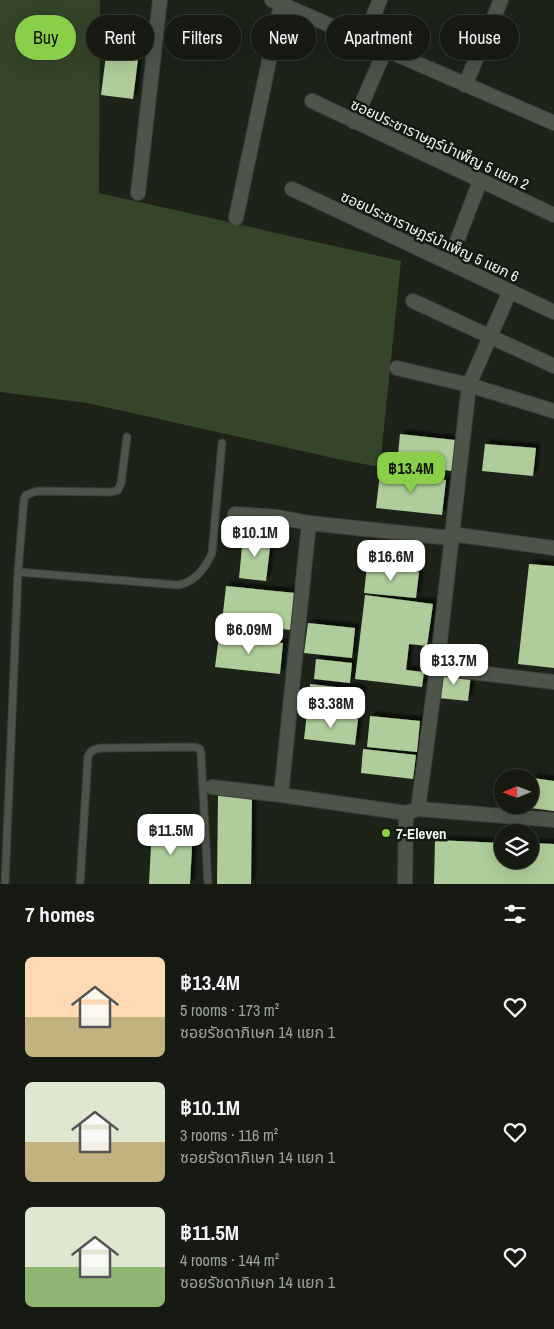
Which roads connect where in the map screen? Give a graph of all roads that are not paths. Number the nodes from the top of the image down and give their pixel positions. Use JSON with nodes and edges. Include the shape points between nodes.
{"nodes":[{"id":1,"x":160,"y":0,"type":"edge"},
{"id":2,"x":380,"y":0,"type":"edge"},
{"id":3,"x":501,"y":0,"type":"edge"},
{"id":4,"x":276,"y":2,"type":"edge"},
{"id":5,"x":374,"y":15,"type":"edge"},
{"id":6,"x":326,"y":24,"type":"edge"},
{"id":7,"x":381,"y":60,"type":"edge"},
{"id":8,"x":408,"y":60,"type":"edge"},
{"id":9,"x":465,"y":85,"type":"junction"},
{"id":10,"x":312,"y":101,"type":"dead end"},
{"id":11,"x":354,"y":122,"type":"junction"},
{"id":12,"x":554,"y":123,"type":"edge"},
{"id":13,"x":480,"y":180,"type":"junction"},
{"id":14,"x":292,"y":190,"type":"dead end"},
{"id":15,"x":138,"y":193,"type":"dead end"},
{"id":16,"x":554,"y":215,"type":"edge"},
{"id":17,"x":236,"y":218,"type":"dead end"},
{"id":18,"x":448,"y":262,"type":"junction"},
{"id":19,"x":510,"y":291,"type":"junction"},
{"id":20,"x":413,"y":301,"type":"dead end"},
{"id":21,"x":554,"y":312,"type":"edge"},
{"id":22,"x":489,"y":337,"type":"junction"},
{"id":23,"x":554,"y":366,"type":"edge"},
{"id":24,"x":397,"y":368,"type":"dead end"},
{"id":25,"x":468,"y":385,"type":"junction"},
{"id":26,"x":554,"y":411,"type":"edge"},
{"id":27,"x":127,"y":437,"type":"dead end"},
{"id":28,"x":222,"y":443,"type":"dead end"},
{"id":29,"x":234,"y":514,"type":"dead end"},
{"id":30,"x":309,"y":522,"type":"junction"},
{"id":31,"x":450,"y":536,"type":"junction"},
{"id":32,"x":554,"y":548,"type":"edge"},
{"id":33,"x":18,"y":572,"type":"junction"},
{"id":34,"x":436,"y":668,"type":"junction"},
{"id":35,"x":554,"y":682,"type":"edge"},
{"id":36,"x":212,"y":786,"type":"dead end"},
{"id":37,"x":281,"y":795,"type":"junction"},
{"id":38,"x":412,"y":811,"type":"junction"},
{"id":39,"x":554,"y":820,"type":"edge"},
{"id":40,"x":5,"y":884,"type":"edge"},
{"id":41,"x":80,"y":884,"type":"edge"},
{"id":42,"x":208,"y":884,"type":"edge"},
{"id":43,"x":405,"y":884,"type":"edge"}],
"edges":[{"from":1,"to":15,"type":"street"},
{"from":2,"to":5,"type":"street"},
{"from":3,"to":9,"type":"street"},
{"from":4,"to":6,"type":"street"},
{"from":4,"to":17,"type":"street"},
{"from":7,"to":11,"type":"street"},
{"from":8,"to":9,"type":"street"},
{"from":9,"to":12,"type":"street"},
{"from":10,"to":11,"type":"street","name":"ซอยประชาราษฎร์บำเพ็ญ 5 แยก 2"},
{"from":11,"to":13,"type":"street","name":"ซอยประชาราษฎร์บำเพ็ญ 5 แยก 2"},
{"from":13,"to":16,"type":"street","name":"ซอยประชาราษฎร์บำเพ็ญ 5 แยก 2"},
{"from":13,"to":18,"type":"street"},
{"from":14,"to":18,"type":"street","name":"ซอยประชาราษฎร์บำเพ็ญ 5 แยก 6"},
{"from":18,"to":19,"type":"street","name":"ซอยประชาราษฎร์บำเพ็ญ 5 แยก 6"},
{"from":19,"to":21,"type":"street","name":"ซอยประชาราษฎร์บำเพ็ญ 5 แยก 6"},
{"from":19,"to":22,"type":"street"},
{"from":20,"to":22,"type":"street"},
{"from":22,"to":23,"type":"street"},
{"from":22,"to":25,"type":"street"},
{"from":24,"to":25,"type":"street"},
{"from":25,"to":26,"type":"street"},
{"from":25,"to":31,"type":"street"},
{"from":27,"to":33,"type":"lane","via":[[118,490],[37,491],[26,495]]},
{"from":28,"to":33,"type":"lane","via":[[212,554],[201,572],[185,583]]},
{"from":29,"to":30,"type":"street"},
{"from":30,"to":31,"type":"street"},
{"from":30,"to":37,"type":"street"},
{"from":31,"to":32,"type":"street"},
{"from":31,"to":34,"type":"street"},
{"from":33,"to":40,"type":"lane"},
{"from":34,"to":35,"type":"street"},
{"from":34,"to":38,"type":"street"},
{"from":36,"to":37,"type":"street"},
{"from":37,"to":38,"type":"street"},
{"from":38,"to":39,"type":"street"},
{"from":38,"to":43,"type":"street"},
{"from":41,"to":42,"type":"lane","via":[[90,752],[102,748],[195,747],[201,753]]}]}
